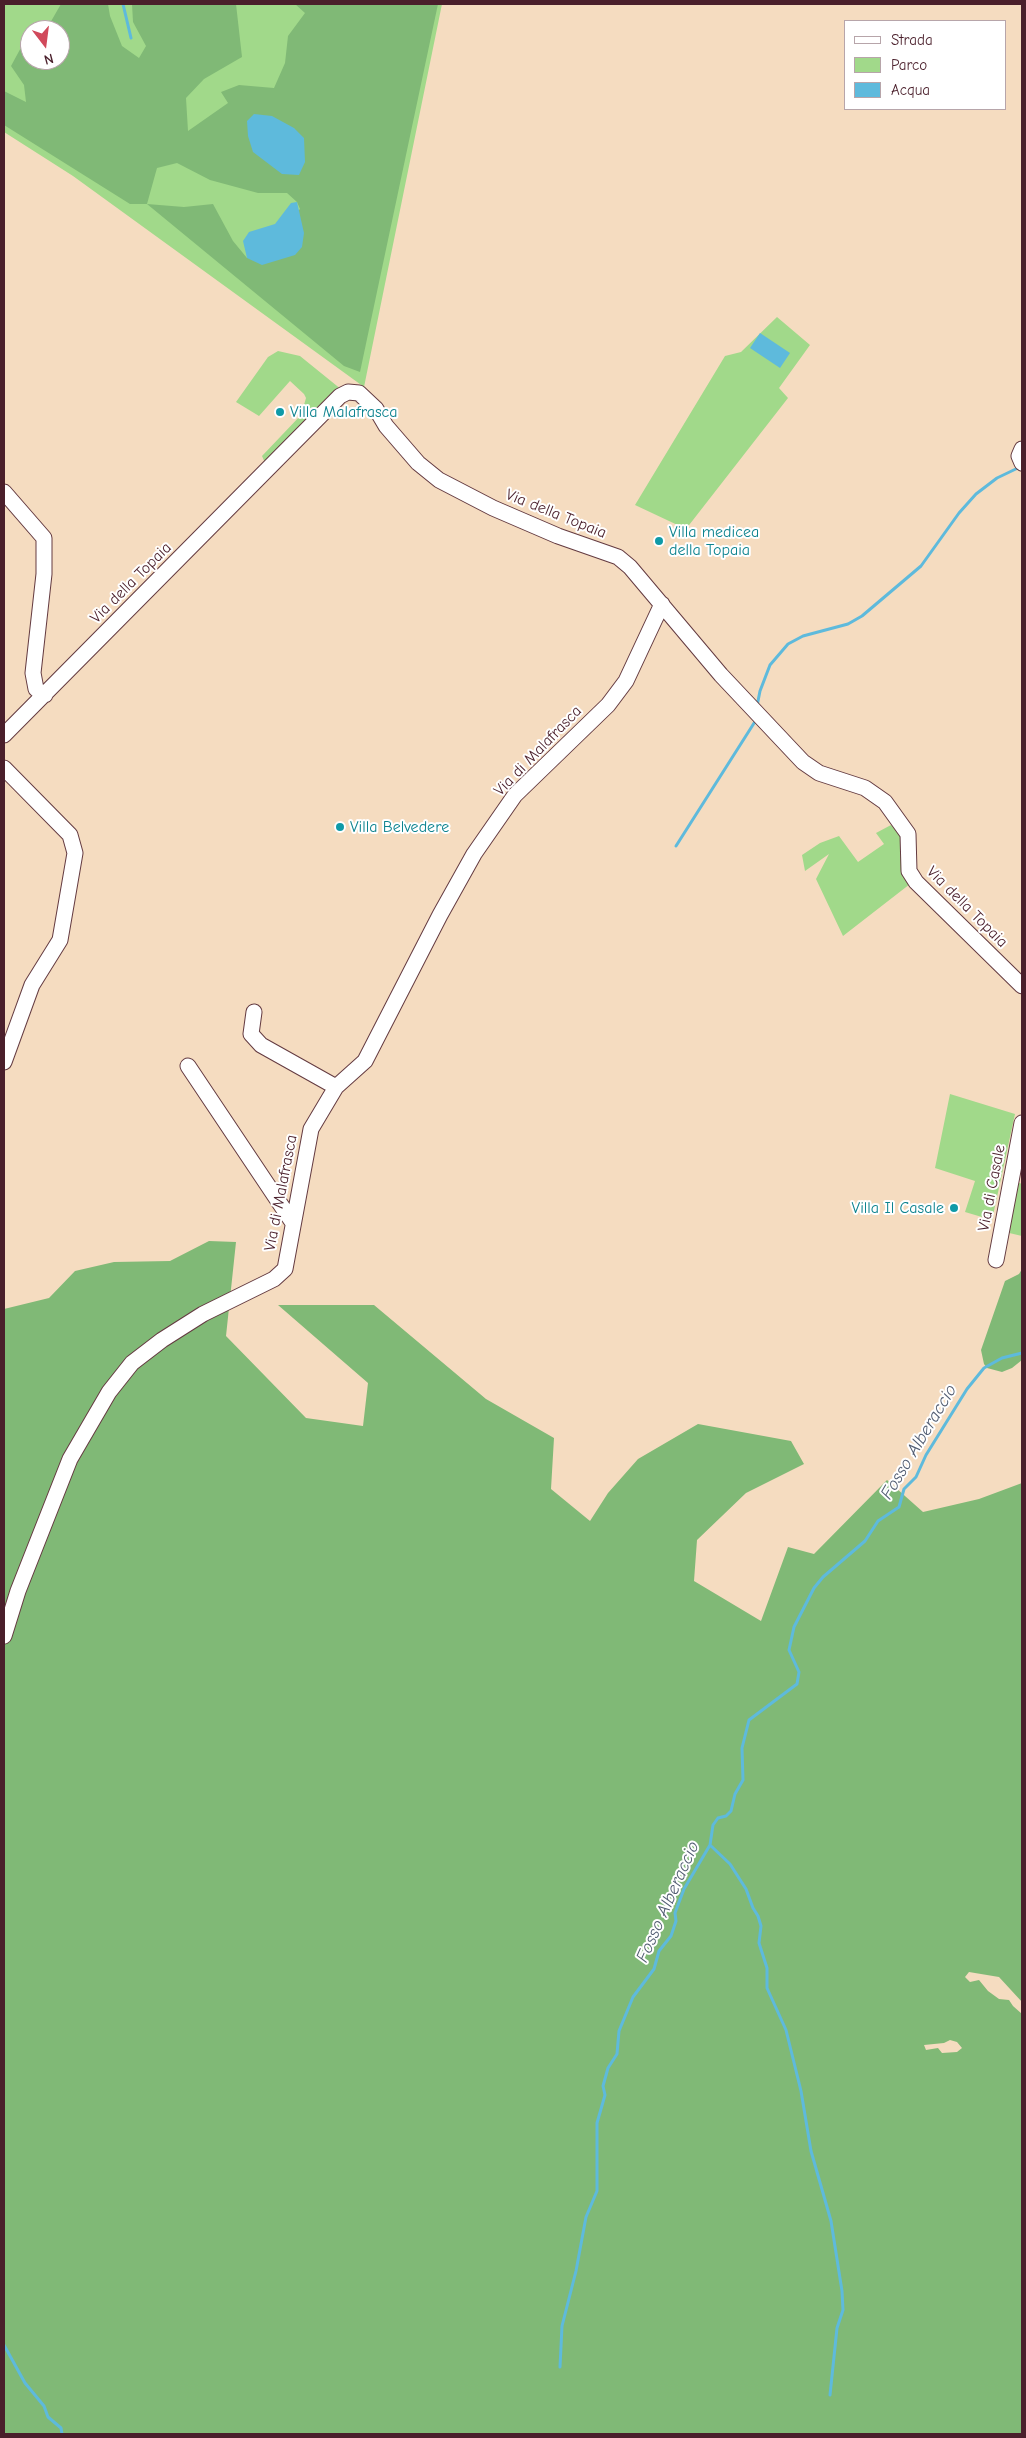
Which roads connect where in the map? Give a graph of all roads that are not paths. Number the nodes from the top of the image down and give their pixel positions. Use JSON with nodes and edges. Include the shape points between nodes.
{"nodes":[{"id":1,"x":1022,"y":449,"type":"edge"},
{"id":2,"x":1022,"y":463,"type":"edge"},
{"id":3,"x":4,"y":492,"type":"edge"},
{"id":4,"x":662,"y":604,"type":"junction"},
{"id":5,"x":45,"y":695,"type":"junction"},
{"id":6,"x":4,"y":735,"type":"edge"},
{"id":7,"x":4,"y":768,"type":"edge"},
{"id":8,"x":1022,"y":986,"type":"edge"},
{"id":9,"x":254,"y":1012,"type":"dead end"},
{"id":10,"x":4,"y":1062,"type":"edge"},
{"id":11,"x":188,"y":1066,"type":"dead end"},
{"id":12,"x":336,"y":1087,"type":"junction"},
{"id":13,"x":1022,"y":1123,"type":"edge"},
{"id":14,"x":293,"y":1223,"type":"junction"},
{"id":15,"x":996,"y":1260,"type":"dead end"},
{"id":16,"x":4,"y":1636,"type":"edge"}],
"edges":[{"from":1,"to":2,"type":"street"},
{"from":3,"to":5,"type":"street","via":[[44,538],[44,574],[33,673],[36,689]]},
{"from":4,"to":5,"type":"street","name":"Via della Topaia","via":[[618,557],[558,536],[438,480],[418,463],[367,399],[359,393],[348,392],[340,396]]},
{"from":4,"to":8,"type":"street","name":"Via della Topaia","via":[[721,674],[803,762],[819,773],[865,788],[885,802],[908,834],[909,871],[916,882]]},
{"from":4,"to":12,"type":"street","name":"Via di Malafrasca","via":[[626,681],[608,705],[515,795],[474,854],[366,1060]]},
{"from":5,"to":6,"type":"street"},
{"from":7,"to":10,"type":"street","via":[[70,836],[75,853],[60,940],[32,986]]},
{"from":9,"to":12,"type":"street","via":[[251,1034],[261,1045]]},
{"from":11,"to":14,"type":"street"},
{"from":12,"to":14,"type":"street","name":"Via di Malafrasca","via":[[311,1130]]},
{"from":13,"to":15,"type":"street","name":"Via di Casale"},
{"from":14,"to":16,"type":"street","name":"Via di Malafrasca","via":[[285,1269],[274,1279],[203,1314],[162,1340],[132,1363],[109,1392],[70,1459],[18,1591]]}]}
